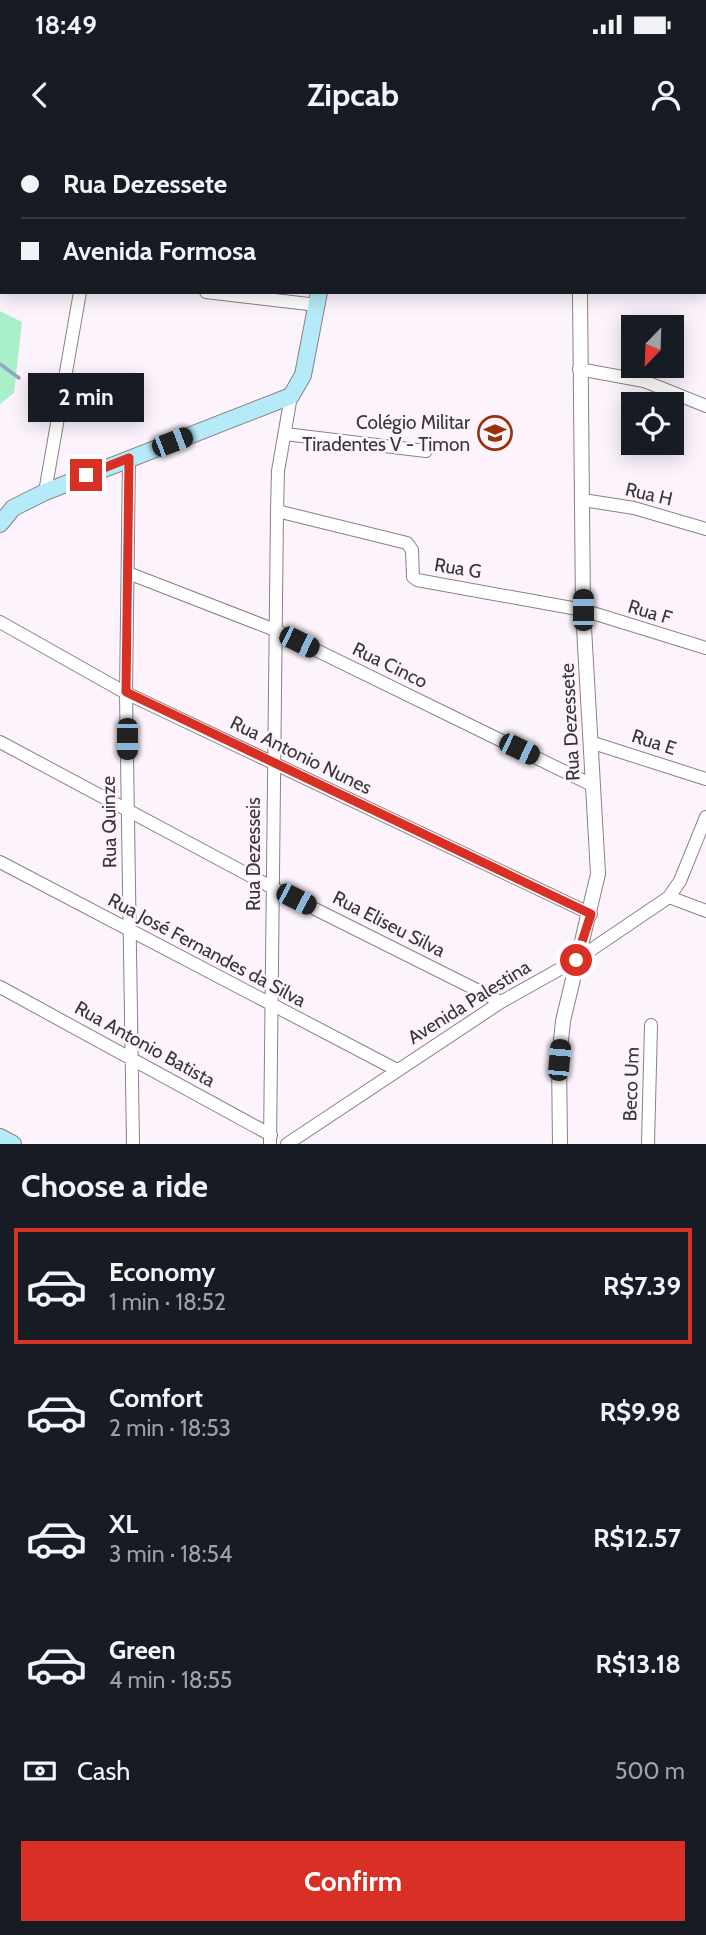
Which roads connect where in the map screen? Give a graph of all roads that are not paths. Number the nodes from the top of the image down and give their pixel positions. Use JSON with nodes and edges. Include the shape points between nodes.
{"nodes":[{"id":1,"x":80,"y":294,"type":"edge"},
{"id":2,"x":238,"y":294,"type":"edge"},
{"id":3,"x":580,"y":294,"type":"edge"},
{"id":4,"x":318,"y":299,"type":"edge"},
{"id":5,"x":579,"y":369,"type":"junction"},
{"id":6,"x":291,"y":396,"type":"junction"},
{"id":7,"x":706,"y":405,"type":"edge"},
{"id":8,"x":285,"y":434,"type":"junction"},
{"id":9,"x":426,"y":451,"type":"dead end"},
{"id":10,"x":129,"y":458,"type":"junction"},
{"id":11,"x":45,"y":492,"type":"junction"},
{"id":12,"x":583,"y":500,"type":"junction"},
{"id":13,"x":277,"y":511,"type":"junction"},
{"id":14,"x":0,"y":524,"type":"edge"},
{"id":15,"x":706,"y":528,"type":"edge"},
{"id":16,"x":128,"y":573,"type":"junction"},
{"id":17,"x":583,"y":610,"type":"junction"},
{"id":18,"x":0,"y":622,"type":"edge"},
{"id":19,"x":275,"y":630,"type":"junction"},
{"id":20,"x":706,"y":648,"type":"edge"},
{"id":21,"x":126,"y":692,"type":"junction"},
{"id":22,"x":0,"y":742,"type":"edge"},
{"id":23,"x":590,"y":742,"type":"junction"},
{"id":24,"x":272,"y":763,"type":"junction"},
{"id":25,"x":706,"y":779,"type":"edge"},
{"id":26,"x":592,"y":785,"type":"junction"},
{"id":27,"x":127,"y":808,"type":"junction"},
{"id":28,"x":706,"y":817,"type":"edge"},
{"id":29,"x":0,"y":862,"type":"edge"},
{"id":30,"x":273,"y":888,"type":"junction"},
{"id":31,"x":669,"y":897,"type":"junction"},
{"id":32,"x":706,"y":911,"type":"edge"},
{"id":33,"x":591,"y":914,"type":"junction"},
{"id":34,"x":130,"y":931,"type":"junction"},
{"id":35,"x":576,"y":960,"type":"junction"},
{"id":36,"x":0,"y":987,"type":"edge"},
{"id":37,"x":501,"y":1002,"type":"junction"},
{"id":38,"x":273,"y":1007,"type":"junction"},
{"id":39,"x":651,"y":1026,"type":"dead end"},
{"id":40,"x":133,"y":1060,"type":"junction"},
{"id":41,"x":397,"y":1070,"type":"junction"},
{"id":42,"x":0,"y":1137,"type":"edge"},
{"id":43,"x":271,"y":1140,"type":"edge"},
{"id":44,"x":13,"y":1144,"type":"edge"},
{"id":45,"x":133,"y":1144,"type":"edge"},
{"id":46,"x":287,"y":1144,"type":"edge"},
{"id":47,"x":560,"y":1144,"type":"edge"},
{"id":48,"x":648,"y":1144,"type":"edge"}],
"edges":[{"from":1,"to":11,"type":"street"},
{"from":2,"to":4,"type":"street"},
{"from":3,"to":5,"type":"street","name":"Rua Dezessete"},
{"from":4,"to":6,"type":"main road","via":[[303,375]]},
{"from":5,"to":7,"type":"street","via":[[645,381]]},
{"from":5,"to":12,"type":"street","name":"Rua Dezessete"},
{"from":6,"to":8,"type":"street","name":"Rua Dezesseis"},
{"from":6,"to":10,"type":"main road"},
{"from":8,"to":9,"type":"street"},
{"from":8,"to":13,"type":"street","name":"Rua Dezesseis"},
{"from":10,"to":11,"type":"main road"},
{"from":10,"to":16,"type":"street","name":"Rua Quinze"},
{"from":11,"to":14,"type":"main road","via":[[13,508]]},
{"from":12,"to":15,"type":"street","name":"Rua H","via":[[634,508]]},
{"from":12,"to":17,"type":"street","name":"Rua Dezessete"},
{"from":13,"to":17,"type":"street","name":"Rua G","via":[[407,543],[417,580]]},
{"from":13,"to":19,"type":"street","name":"Rua Dezesseis"},
{"from":16,"to":19,"type":"street","name":"Rua Cinco"},
{"from":16,"to":21,"type":"street","name":"Rua Quinze"},
{"from":17,"to":20,"type":"street","name":"Rua F"},
{"from":17,"to":23,"type":"street","name":"Rua Dezessete"},
{"from":18,"to":21,"type":"street","name":"Rua Antonio Nunes"},
{"from":19,"to":24,"type":"street","name":"Rua Dezesseis"},
{"from":19,"to":26,"type":"street","name":"Rua Cinco"},
{"from":21,"to":24,"type":"street","name":"Rua Antonio Nunes"},
{"from":21,"to":27,"type":"street","name":"Rua Quinze"},
{"from":22,"to":27,"type":"street","name":"Rua Eliseu Silva"},
{"from":23,"to":25,"type":"street","name":"Rua E"},
{"from":23,"to":26,"type":"street","name":"Rua Dezessete"},
{"from":24,"to":30,"type":"street","name":"Rua Dezesseis"},
{"from":24,"to":33,"type":"street","name":"Rua Antonio Nunes"},
{"from":26,"to":33,"type":"street","name":"Rua Dezessete","via":[[598,874]]},
{"from":27,"to":30,"type":"street","name":"Rua Eliseu Silva"},
{"from":27,"to":34,"type":"street","name":"Rua Quinze"},
{"from":28,"to":31,"type":"street","name":"Avenida Palestina"},
{"from":29,"to":34,"type":"street","name":"Rua José Fernandes da Silva"},
{"from":30,"to":37,"type":"street","name":"Rua Eliseu Silva"},
{"from":30,"to":38,"type":"street","name":"Rua Dezesseis"},
{"from":31,"to":32,"type":"street"},
{"from":31,"to":35,"type":"street","name":"Avenida Palestina"},
{"from":33,"to":35,"type":"street","name":"Rua Dezessete"},
{"from":34,"to":38,"type":"street","name":"Rua José Fernandes da Silva"},
{"from":34,"to":40,"type":"street","name":"Rua Quinze"},
{"from":35,"to":37,"type":"street","name":"Avenida Palestina"},
{"from":35,"to":47,"type":"street","name":"Rua Dezessete","via":[[561,1042]]},
{"from":36,"to":40,"type":"street","name":"Rua Antonio Batista"},
{"from":37,"to":41,"type":"street","name":"Avenida Palestina"},
{"from":38,"to":41,"type":"street","name":"Rua José Fernandes da Silva"},
{"from":38,"to":43,"type":"street","name":"Rua Dezesseis"},
{"from":39,"to":48,"type":"street","name":"Beco Um"},
{"from":40,"to":43,"type":"street","name":"Rua Antonio Batista"},
{"from":40,"to":45,"type":"street","name":"Rua Quinze"},
{"from":41,"to":46,"type":"street","name":"Avenida Palestina"},
{"from":42,"to":44,"type":"main road"}]}
